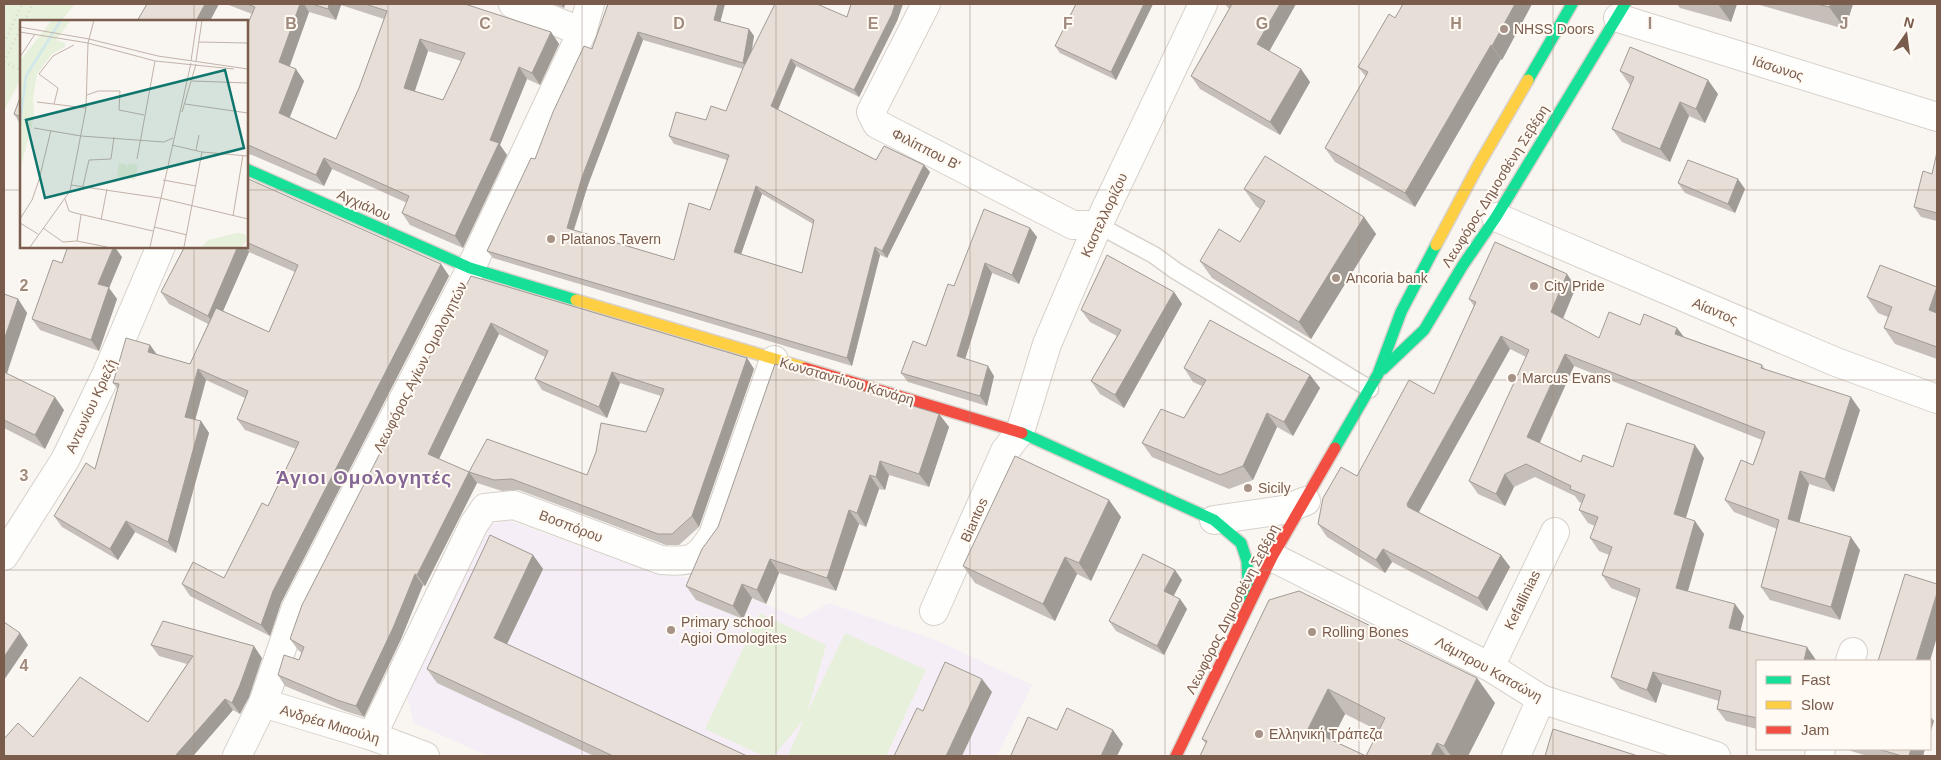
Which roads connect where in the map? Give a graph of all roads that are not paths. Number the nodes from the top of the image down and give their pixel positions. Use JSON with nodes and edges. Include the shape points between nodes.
{"nodes":[{"id":1,"x":513,"y":4,"type":"edge"},
{"id":2,"x":590,"y":4,"type":"edge"},
{"id":3,"x":926,"y":4,"type":"edge"},
{"id":4,"x":1203,"y":4,"type":"edge"},
{"id":5,"x":1572,"y":4,"type":"edge"},
{"id":6,"x":1622,"y":11,"type":"edge"},
{"id":7,"x":582,"y":32,"type":"junction"},
{"id":8,"x":1937,"y":117,"type":"edge"},
{"id":9,"x":248,"y":170,"type":"edge"},
{"id":10,"x":1496,"y":217,"type":"junction"},
{"id":11,"x":1098,"y":225,"type":"junction"},
{"id":12,"x":160,"y":248,"type":"edge"},
{"id":13,"x":470,"y":268,"type":"junction"},
{"id":14,"x":774,"y":360,"type":"junction"},
{"id":15,"x":1378,"y":374,"type":"junction"},
{"id":16,"x":1370,"y":389,"type":"junction"},
{"id":17,"x":1937,"y":399,"type":"edge"},
{"id":18,"x":1020,"y":432,"type":"junction"},
{"id":19,"x":1306,"y":501,"type":"junction"},
{"id":20,"x":1214,"y":520,"type":"junction"},
{"id":21,"x":1554,"y":532,"type":"dead end"},
{"id":22,"x":4,"y":556,"type":"edge"},
{"id":23,"x":1272,"y":557,"type":"junction"},
{"id":24,"x":1249,"y":601,"type":"junction"},
{"id":25,"x":934,"y":611,"type":"dead end"},
{"id":26,"x":1490,"y":667,"type":"junction"},
{"id":27,"x":1540,"y":699,"type":"junction"},
{"id":28,"x":263,"y":703,"type":"junction"},
{"id":29,"x":372,"y":736,"type":"junction"},
{"id":30,"x":237,"y":756,"type":"edge"},
{"id":31,"x":425,"y":756,"type":"edge"},
{"id":32,"x":1176,"y":756,"type":"edge"},
{"id":33,"x":1516,"y":756,"type":"edge"},
{"id":34,"x":1716,"y":756,"type":"edge"}],
"edges":[{"from":1,"to":7,"type":"street"},
{"from":2,"to":7,"type":"street","name":"Λεωφόρος Αγίων Ομολογητών"},
{"from":3,"to":11,"type":"street","name":"Φιλίππου Β'","via":[[871,112],[877,124],[1073,225]]},
{"from":4,"to":11,"type":"street","name":"Καστελλορίζου"},
{"from":5,"to":15,"type":"main road","name":"Λεωφόρος Δημοσθένη Σεβέρη","via":[[1478,166],[1402,312]]},
{"from":6,"to":8,"type":"street","name":"Ιάσωνος"},
{"from":6,"to":10,"type":"main road","name":"Λεωφόρος Δημοσθένη Σεβέρη"},
{"from":7,"to":13,"type":"street","name":"Λεωφόρος Αγίων Ομολογητών"},
{"from":9,"to":13,"type":"main road","name":"Αγχιάλου"},
{"from":10,"to":15,"type":"main road","name":"Λεωφόρος Δημοσθένη Σεβέρη","via":[[1424,330]]},
{"from":10,"to":17,"type":"street","name":"Αίαντος","via":[[1836,362]]},
{"from":11,"to":16,"type":"lane","via":[[1154,255]]},
{"from":11,"to":18,"type":"street","name":"Καστελλορίζου","via":[[1047,344]]},
{"from":12,"to":22,"type":"street","name":"Αντωνίου Κριεζή","via":[[66,460]]},
{"from":13,"to":14,"type":"main road","name":"Κωνσταντίνου Κανάρη"},
{"from":13,"to":28,"type":"street","name":"Λεωφόρος Αγίων Ομολογητών","via":[[296,610]]},
{"from":14,"to":18,"type":"main road","name":"Κωνσταντίνου Κανάρη"},
{"from":14,"to":29,"type":"street","name":"Βοσπόρου","via":[[712,535],[695,558],[661,560],[514,505],[485,508],[474,524]]},
{"from":15,"to":16,"type":"main road","name":"Λεωφόρος Δημοσθένη Σεβέρη"},
{"from":16,"to":19,"type":"main road","name":"Λεωφόρος Δημοσθένη Σεβέρη"},
{"from":18,"to":20,"type":"main road","name":"Κωνσταντίνου Κανάρη"},
{"from":18,"to":25,"type":"street","name":"Biantos","via":[[1004,451]]},
{"from":19,"to":20,"type":"street","via":[[1275,512]]},
{"from":19,"to":23,"type":"main road","name":"Λεωφόρος Δημοσθένη Σεβέρη"},
{"from":20,"to":24,"type":"main road","name":"Κωνσταντίνου Κανάρη","via":[[1241,543],[1247,561]]},
{"from":21,"to":26,"type":"street","name":"Kefallinias"},
{"from":23,"to":24,"type":"main road","name":"Λεωφόρος Δημοσθένη Σεβέρη"},
{"from":23,"to":26,"type":"street","name":"Λάμπρου Κατσώνη"},
{"from":24,"to":32,"type":"main road","name":"Λεωφόρος Δημοσθένη Σεβέρη"},
{"from":26,"to":27,"type":"street","name":"Λάμπρου Κατσώνη"},
{"from":27,"to":33,"type":"street"},
{"from":27,"to":34,"type":"street","name":"Λάμπρου Κατσώνη"},
{"from":28,"to":29,"type":"street","name":"Ανδρέα Μιαούλη"},
{"from":28,"to":30,"type":"street","name":"Λεωφόρος Αγίων Ομολογητών"},
{"from":29,"to":31,"type":"street","name":"Ανδρέα Μιαούλη"}]}
